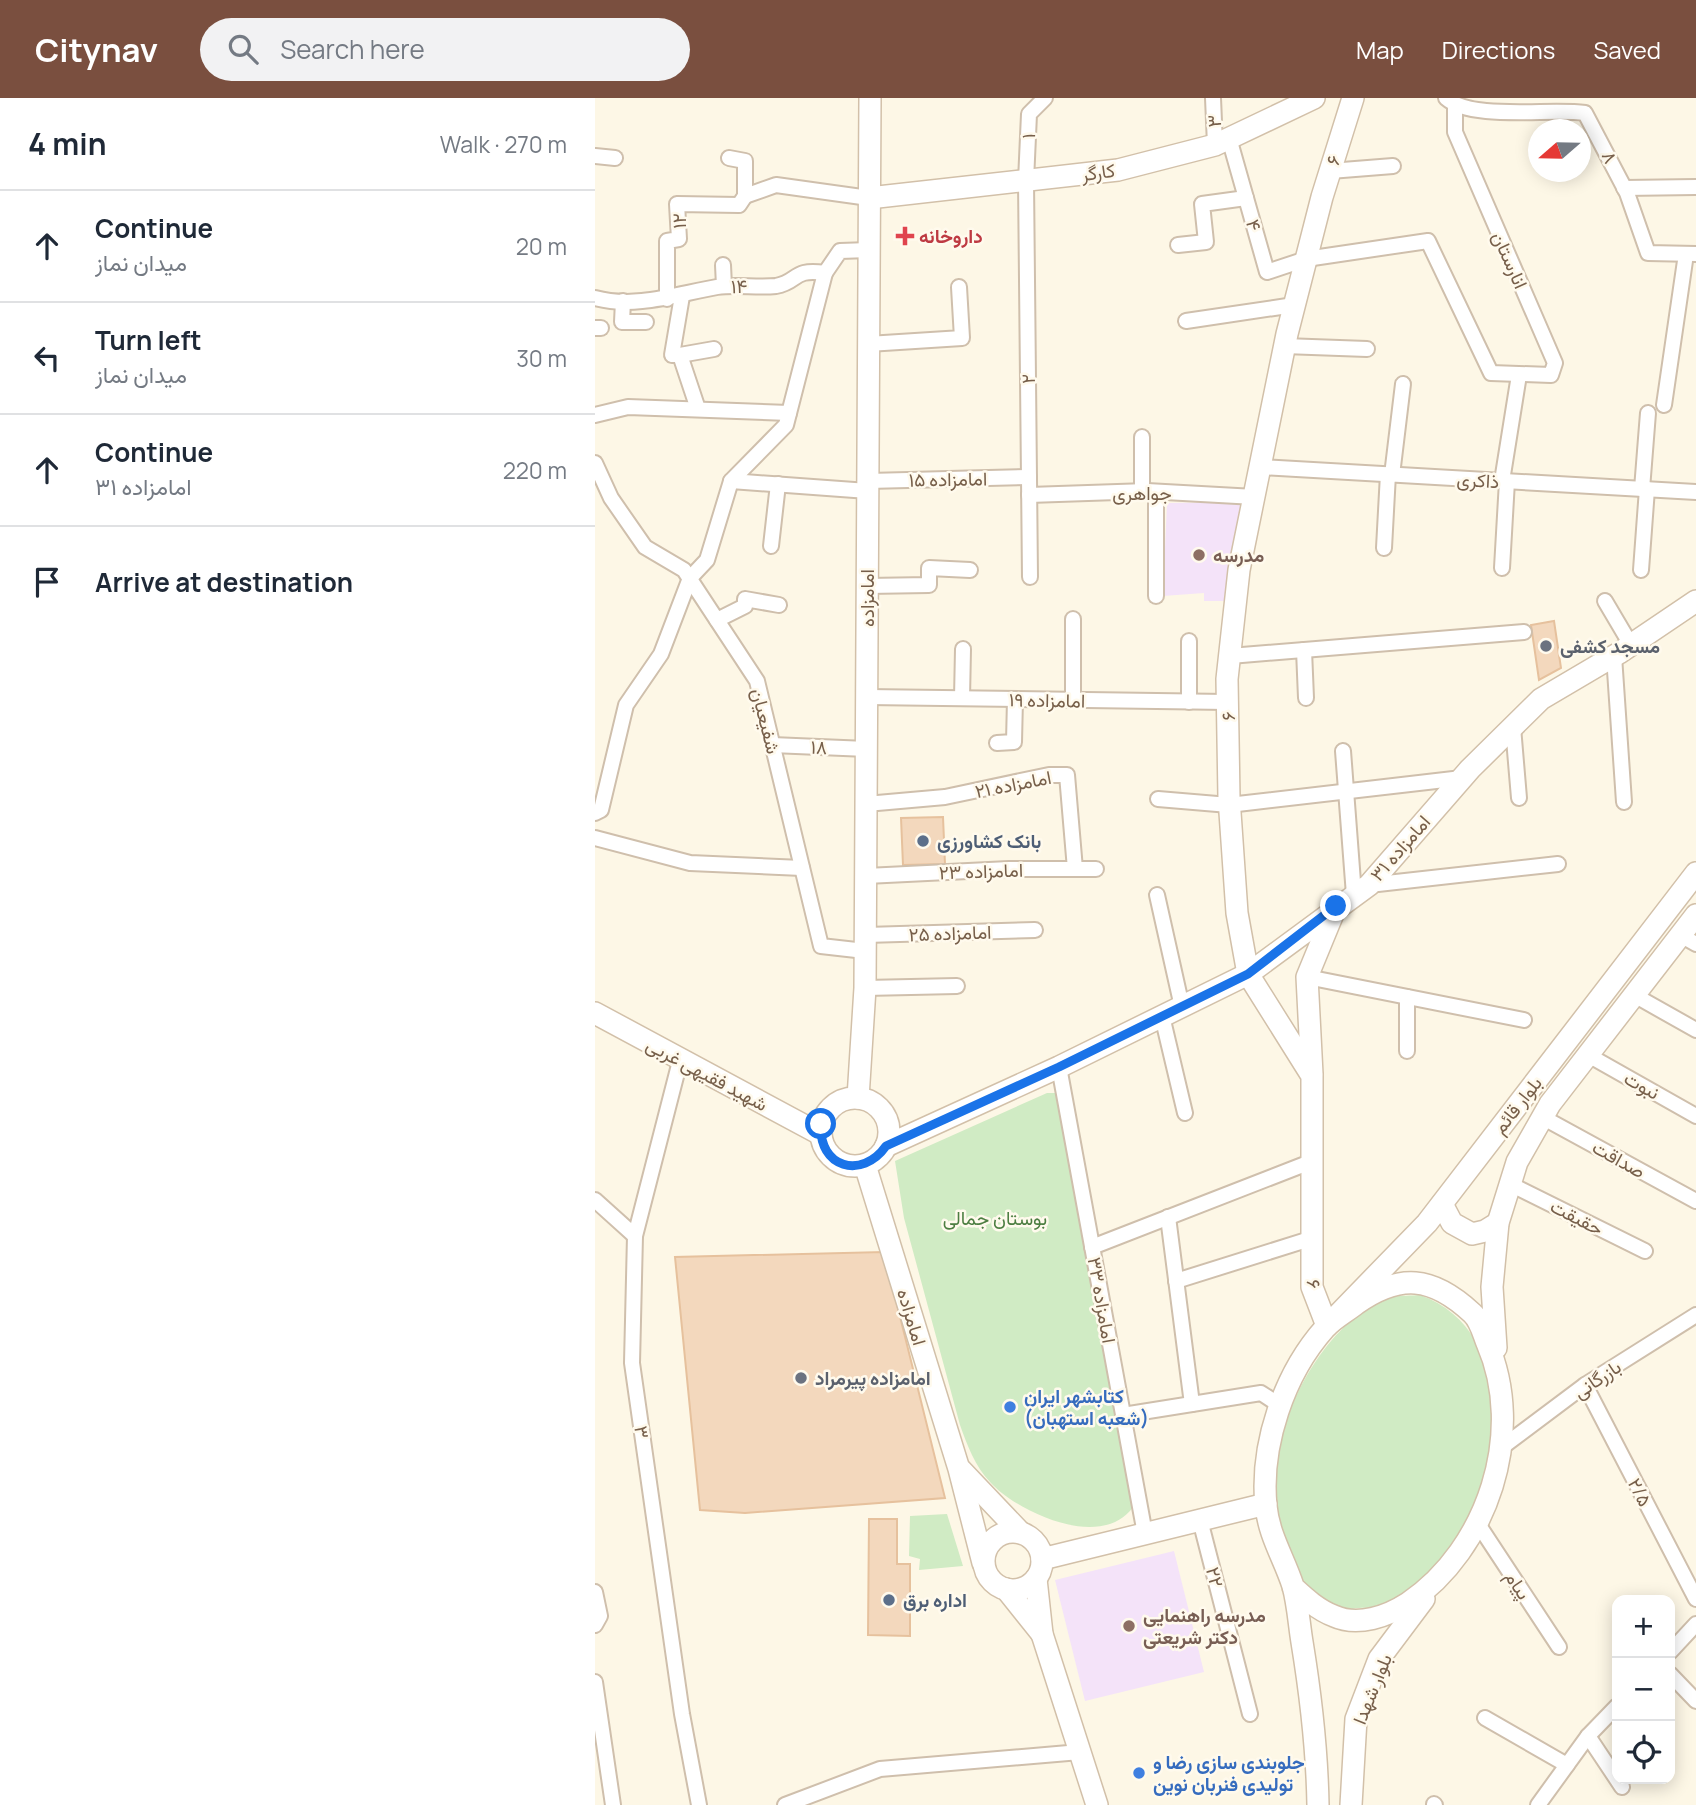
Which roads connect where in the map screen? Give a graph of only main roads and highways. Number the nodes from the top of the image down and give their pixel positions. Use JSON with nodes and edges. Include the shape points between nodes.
{"nodes":[{"id":1,"x":870,"y":98,"type":"edge"},
{"id":2,"x":1314,"y":98,"type":"edge"},
{"id":3,"x":1353,"y":98,"type":"edge"},
{"id":4,"x":869,"y":198,"type":"junction"},
{"id":5,"x":1696,"y":601,"type":"edge"},
{"id":6,"x":1696,"y":873,"type":"edge"},
{"id":7,"x":1353,"y":895,"type":"junction"},
{"id":8,"x":1696,"y":915,"type":"edge"},
{"id":9,"x":1688,"y":939,"type":"edge"},
{"id":10,"x":1248,"y":974,"type":"junction"},
{"id":11,"x":595,"y":1013,"type":"edge"},
{"id":12,"x":1312,"y":1076,"type":"junction"},
{"id":13,"x":858,"y":1098,"type":"junction"},
{"id":14,"x":820,"y":1134,"type":"junction"},
{"id":15,"x":886,"y":1146,"type":"junction"},
{"id":16,"x":865,"y":1165,"type":"junction"},
{"id":17,"x":1442,"y":1204,"type":"junction"},
{"id":18,"x":1498,"y":1223,"type":"junction"},
{"id":19,"x":1327,"y":1326,"type":"junction"},
{"id":20,"x":1497,"y":1364,"type":"junction"},
{"id":21,"x":959,"y":1469,"type":"junction"},
{"id":22,"x":1266,"y":1504,"type":"junction"},
{"id":23,"x":1020,"y":1532,"type":"junction"},
{"id":24,"x":1042,"y":1559,"type":"junction"},
{"id":25,"x":983,"y":1563,"type":"junction"},
{"id":26,"x":1035,"y":1579,"type":"junction"},
{"id":27,"x":1433,"y":1586,"type":"junction"},
{"id":28,"x":1293,"y":1587,"type":"junction"},
{"id":29,"x":1006,"y":1589,"type":"junction"},
{"id":30,"x":1042,"y":1634,"type":"junction"},
{"id":31,"x":1097,"y":1805,"type":"edge"},
{"id":32,"x":1318,"y":1805,"type":"edge"},
{"id":33,"x":1351,"y":1805,"type":"edge"}],
"edges":[{"from":1,"to":4,"type":"main road","name":"امامزاده"},
{"from":2,"to":4,"type":"main road","name":"کارگر","via":[[1222,142],[1118,170]]},
{"from":3,"to":10,"type":"main road","name":"۶","via":[[1294,304],[1239,570],[1227,702],[1229,805],[1237,913]]},
{"from":4,"to":13,"type":"main road","name":"امامزاده","via":[[866,943]]},
{"from":5,"to":7,"type":"main road","name":"امامزاده ۳۱","via":[[1541,699]]},
{"from":6,"to":17,"type":"main road","name":"بلوار قائم"},
{"from":7,"to":10,"type":"main road","name":"امامزاده ۳۱"},
{"from":7,"to":12,"type":"main road","via":[[1307,976]]},
{"from":8,"to":9,"type":"main road","name":"بلوار قائم"},
{"from":9,"to":18,"type":"main road","name":"بلوار قائم","via":[[1634,995],[1542,1117],[1517,1162]]},
{"from":10,"to":12,"type":"main road","name":"۶"},
{"from":10,"to":15,"type":"main road","name":"امامزاده ۳۱"},
{"from":11,"to":14,"type":"main road","name":"شهید فقیهی غربی"},
{"from":12,"to":19,"type":"main road","name":"۶","via":[[1312,1287]]},
{"from":13,"to":14,"type":"main road","via":[[831,1107]]},
{"from":13,"to":15,"type":"main road","via":[[884,1115],[889,1136]]},
{"from":14,"to":16,"type":"main road","via":[[834,1160],[852,1167]]},
{"from":15,"to":16,"type":"main road","via":[[878,1158]]},
{"from":16,"to":21,"type":"main road","name":"امامزاده"},
{"from":17,"to":18,"type":"main road","via":[[1452,1223],[1472,1234]]},
{"from":17,"to":19,"type":"main road","name":"بلوار قائم"},
{"from":18,"to":20,"type":"main road","name":"بلوار قائم","via":[[1492,1287]]},
{"from":19,"to":20,"type":"main road","via":[[1379,1288],[1432,1285],[1476,1317]]},
{"from":19,"to":22,"type":"main road","via":[[1288,1385],[1268,1455]]},
{"from":20,"to":27,"type":"main road","via":[[1503,1409],[1501,1448],[1478,1524]]},
{"from":21,"to":23,"type":"main road"},
{"from":21,"to":25,"type":"main road","name":"امامزاده"},
{"from":22,"to":24,"type":"main road"},
{"from":22,"to":28,"type":"main road","via":[[1272,1539]]},
{"from":23,"to":24,"type":"main road","via":[[1036,1542]]},
{"from":23,"to":25,"type":"main road","via":[[994,1538]]},
{"from":24,"to":26,"type":"main road"},
{"from":25,"to":29,"type":"main road","via":[[990,1580]]},
{"from":26,"to":29,"type":"main road","via":[[1024,1588]]},
{"from":26,"to":30,"type":"main road"},
{"from":27,"to":28,"type":"main road","via":[[1389,1615],[1363,1619],[1336,1618]]},
{"from":27,"to":33,"type":"main road","name":"بلوار شهدا","via":[[1379,1659],[1356,1719]]},
{"from":28,"to":32,"type":"main road","via":[[1316,1724]]},
{"from":29,"to":30,"type":"main road"},
{"from":30,"to":31,"type":"main road"}]}
